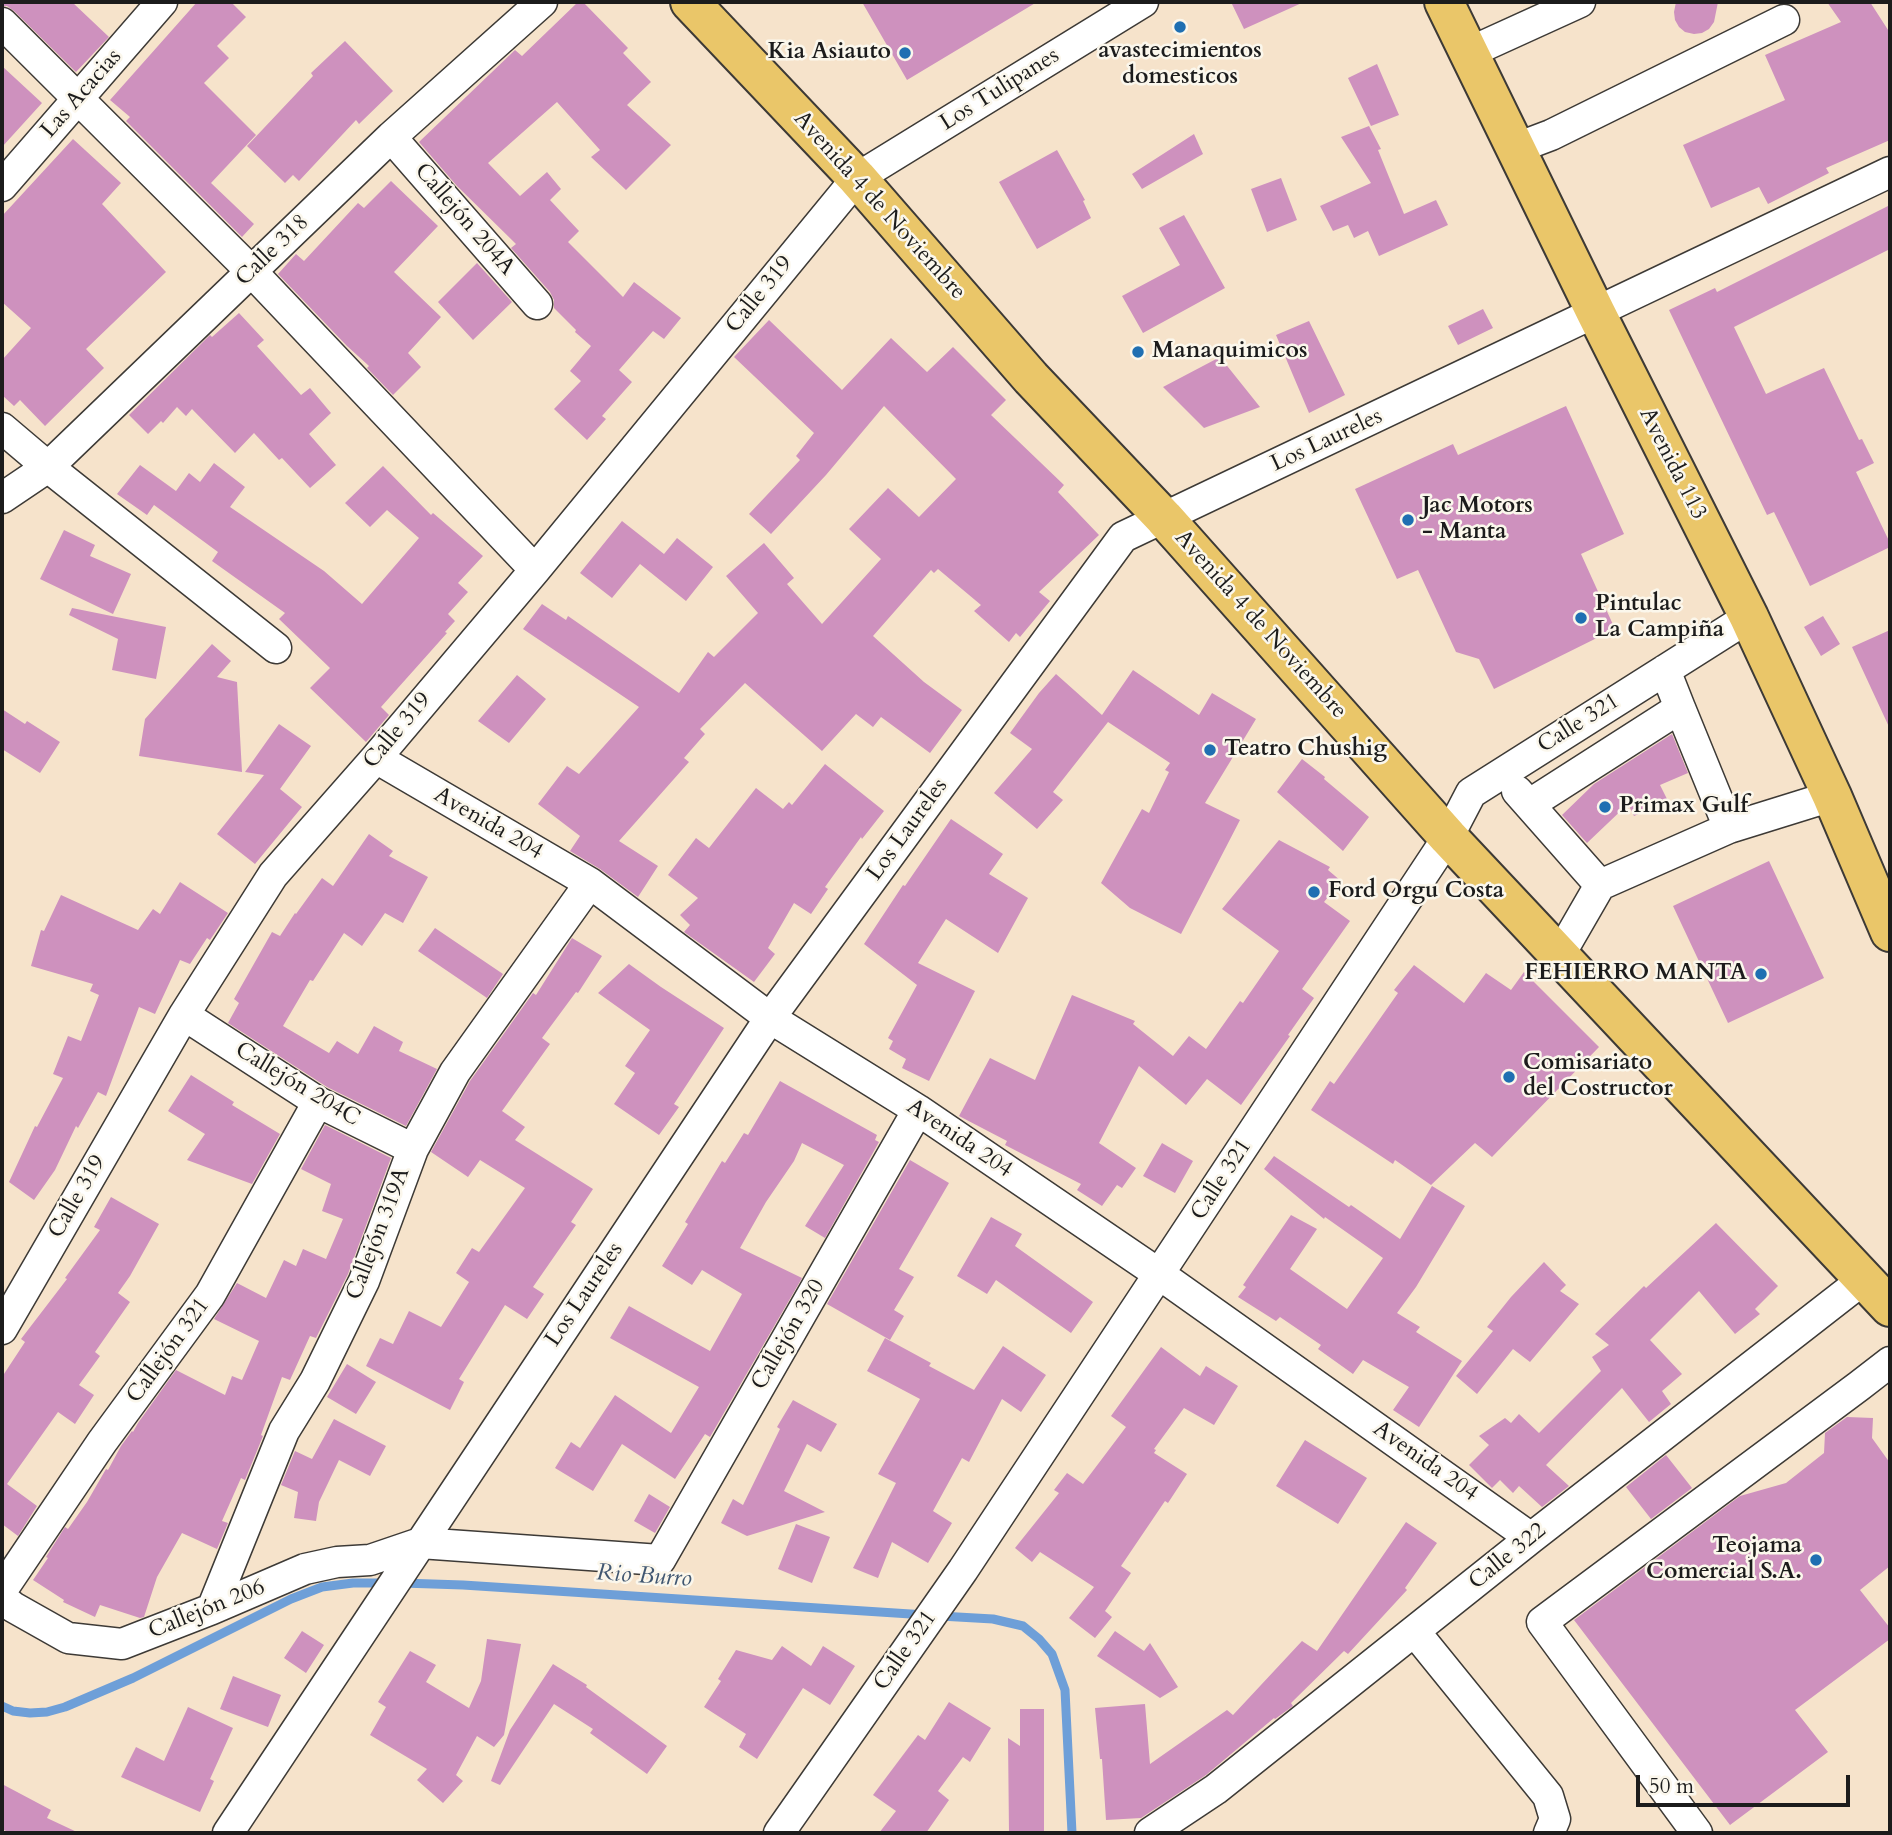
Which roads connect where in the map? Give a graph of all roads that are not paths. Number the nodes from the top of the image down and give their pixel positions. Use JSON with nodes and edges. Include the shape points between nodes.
{"nodes":[{"id":1,"x":162,"y":2,"type":"edge"},
{"id":2,"x":542,"y":2,"type":"edge"},
{"id":3,"x":690,"y":2,"type":"edge"},
{"id":4,"x":1143,"y":2,"type":"edge"},
{"id":5,"x":1444,"y":2,"type":"edge"},
{"id":6,"x":1580,"y":2,"type":"edge"},
{"id":7,"x":1784,"y":20,"type":"dead end"},
{"id":8,"x":2,"y":23,"type":"edge"},
{"id":9,"x":1468,"y":53,"type":"junction"},
{"id":10,"x":78,"y":98,"type":"junction"},
{"id":11,"x":391,"y":137,"type":"junction"},
{"id":12,"x":1514,"y":149,"type":"junction"},
{"id":13,"x":1890,"y":172,"type":"edge"},
{"id":14,"x":857,"y":178,"type":"junction"},
{"id":15,"x":2,"y":186,"type":"edge"},
{"id":16,"x":252,"y":272,"type":"junction"},
{"id":17,"x":537,"y":304,"type":"dead end"},
{"id":18,"x":1596,"y":313,"type":"junction"},
{"id":19,"x":2,"y":428,"type":"edge"},
{"id":20,"x":48,"y":467,"type":"junction"},
{"id":21,"x":2,"y":498,"type":"edge"},
{"id":22,"x":1164,"y":518,"type":"junction"},
{"id":23,"x":535,"y":570,"type":"junction"},
{"id":24,"x":1749,"y":617,"type":"junction"},
{"id":25,"x":276,"y":648,"type":"dead end"},
{"id":26,"x":1665,"y":670,"type":"junction"},
{"id":27,"x":1680,"y":708,"type":"junction"},
{"id":28,"x":376,"y":758,"type":"junction"},
{"id":29,"x":1501,"y":774,"type":"junction"},
{"id":30,"x":1832,"y":796,"type":"junction"},
{"id":31,"x":1530,"y":804,"type":"junction"},
{"id":32,"x":1729,"y":828,"type":"junction"},
{"id":33,"x":1448,"y":837,"type":"junction"},
{"id":34,"x":590,"y":883,"type":"junction"},
{"id":35,"x":1600,"y":886,"type":"junction"},
{"id":36,"x":1889,"y":925,"type":"edge"},
{"id":37,"x":1559,"y":956,"type":"junction"},
{"id":38,"x":184,"y":1015,"type":"junction"},
{"id":39,"x":770,"y":1017,"type":"junction"},
{"id":40,"x":318,"y":1102,"type":"junction"},
{"id":41,"x":918,"y":1110,"type":"junction"},
{"id":42,"x":413,"y":1149,"type":"junction"},
{"id":43,"x":1159,"y":1274,"type":"junction"},
{"id":44,"x":1877,"y":1285,"type":"edge"},
{"id":45,"x":1890,"y":1307,"type":"edge"},
{"id":46,"x":2,"y":1329,"type":"edge"},
{"id":47,"x":1890,"y":1362,"type":"edge"},
{"id":48,"x":1531,"y":1538,"type":"junction"},
{"id":49,"x":413,"y":1554,"type":"junction"},
{"id":50,"x":2,"y":1590,"type":"edge"},
{"id":51,"x":2,"y":1598,"type":"edge"},
{"id":52,"x":212,"y":1609,"type":"junction"},
{"id":53,"x":1415,"y":1632,"type":"junction"},
{"id":54,"x":228,"y":1833,"type":"edge"},
{"id":55,"x":779,"y":1833,"type":"edge"},
{"id":56,"x":1150,"y":1833,"type":"edge"},
{"id":57,"x":1549,"y":1833,"type":"edge"},
{"id":58,"x":1697,"y":1833,"type":"edge"}],
"edges":[{"from":1,"to":10,"type":"street","name":"Las Acacias"},
{"from":2,"to":11,"type":"street","name":"Calle 318"},
{"from":3,"to":14,"type":"main road","name":"Avenida 4 de Noviembre"},
{"from":4,"to":14,"type":"street","name":"Los Tulipanes"},
{"from":5,"to":9,"type":"main road","name":"Avenida 113"},
{"from":6,"to":9,"type":"street"},
{"from":7,"to":12,"type":"street"},
{"from":8,"to":10,"type":"street"},
{"from":9,"to":12,"type":"main road","name":"Avenida 113"},
{"from":10,"to":15,"type":"street","name":"Las Acacias"},
{"from":10,"to":16,"type":"street"},
{"from":11,"to":16,"type":"street","name":"Calle 318"},
{"from":11,"to":17,"type":"street","name":"Callejón 204A"},
{"from":12,"to":18,"type":"main road","name":"Avenida 113"},
{"from":13,"to":18,"type":"street","name":"Los Laureles"},
{"from":14,"to":22,"type":"main road","name":"Avenida 4 de Noviembre","via":[[1031,378]]},
{"from":14,"to":23,"type":"street","name":"Calle 319"},
{"from":16,"to":20,"type":"street","name":"Calle 318"},
{"from":16,"to":23,"type":"street"},
{"from":18,"to":22,"type":"street","name":"Los Laureles"},
{"from":18,"to":24,"type":"main road","name":"Avenida 113"},
{"from":19,"to":20,"type":"street"},
{"from":20,"to":21,"type":"street","name":"Calle 318"},
{"from":20,"to":25,"type":"street"},
{"from":22,"to":33,"type":"main road","name":"Avenida 4 de Noviembre"},
{"from":22,"to":39,"type":"street","name":"Los Laureles","via":[[1123,537]]},
{"from":23,"to":28,"type":"street","name":"Calle 319"},
{"from":24,"to":26,"type":"street","name":"Calle 321"},
{"from":24,"to":30,"type":"main road","name":"Avenida 113"},
{"from":26,"to":27,"type":"street"},
{"from":26,"to":29,"type":"street","name":"Calle 321"},
{"from":27,"to":31,"type":"street"},
{"from":27,"to":32,"type":"street"},
{"from":28,"to":34,"type":"street","name":"Avenida 204"},
{"from":28,"to":38,"type":"street","name":"Calle 319","via":[[273,875]]},
{"from":29,"to":31,"type":"street"},
{"from":29,"to":33,"type":"street","name":"Calle 321","via":[[1471,793]]},
{"from":30,"to":32,"type":"street"},
{"from":30,"to":36,"type":"main road","name":"Avenida 113"},
{"from":31,"to":35,"type":"street"},
{"from":32,"to":35,"type":"street"},
{"from":33,"to":37,"type":"main road","name":"Avenida 4 de Noviembre"},
{"from":33,"to":43,"type":"street","name":"Calle 321"},
{"from":34,"to":39,"type":"street","name":"Avenida 204"},
{"from":34,"to":42,"type":"street","name":"Callejón 319A","via":[[454,1072]]},
{"from":35,"to":37,"type":"street"},
{"from":37,"to":44,"type":"main road","name":"Avenida 4 de Noviembre"},
{"from":38,"to":40,"type":"street","name":"Callejón 204C"},
{"from":38,"to":46,"type":"street","name":"Calle 319"},
{"from":39,"to":41,"type":"street","name":"Avenida 204"},
{"from":39,"to":49,"type":"street","name":"Los Laureles"},
{"from":40,"to":42,"type":"street","name":"Callejón 204C"},
{"from":40,"to":50,"type":"street","name":"Callejón 321","via":[[210,1295]]},
{"from":41,"to":43,"type":"street","name":"Avenida 204"},
{"from":41,"to":49,"type":"street","name":"Callejón 320","via":[[660,1560]]},
{"from":42,"to":52,"type":"street","name":"Callejón 319A","via":[[364,1281],[315,1381],[284,1431]]},
{"from":43,"to":48,"type":"street","name":"Avenida 204"},
{"from":43,"to":55,"type":"street","name":"Calle 321","via":[[963,1570]]},
{"from":44,"to":45,"type":"main road","name":"Avenida 4 de Noviembre"},
{"from":44,"to":48,"type":"street","name":"Calle 322"},
{"from":47,"to":58,"type":"street","via":[[1542,1622]]},
{"from":48,"to":53,"type":"street","name":"Calle 322"},
{"from":49,"to":52,"type":"street","name":"Callejón 206","via":[[305,1569]]},
{"from":49,"to":54,"type":"street","name":"Los Laureles"},
{"from":51,"to":52,"type":"street","name":"Callejón 206","via":[[68,1638],[122,1644]]},
{"from":53,"to":56,"type":"street","name":"Calle 322","via":[[1216,1789]]},
{"from":53,"to":57,"type":"street","via":[[1548,1796],[1555,1819]]}]}
